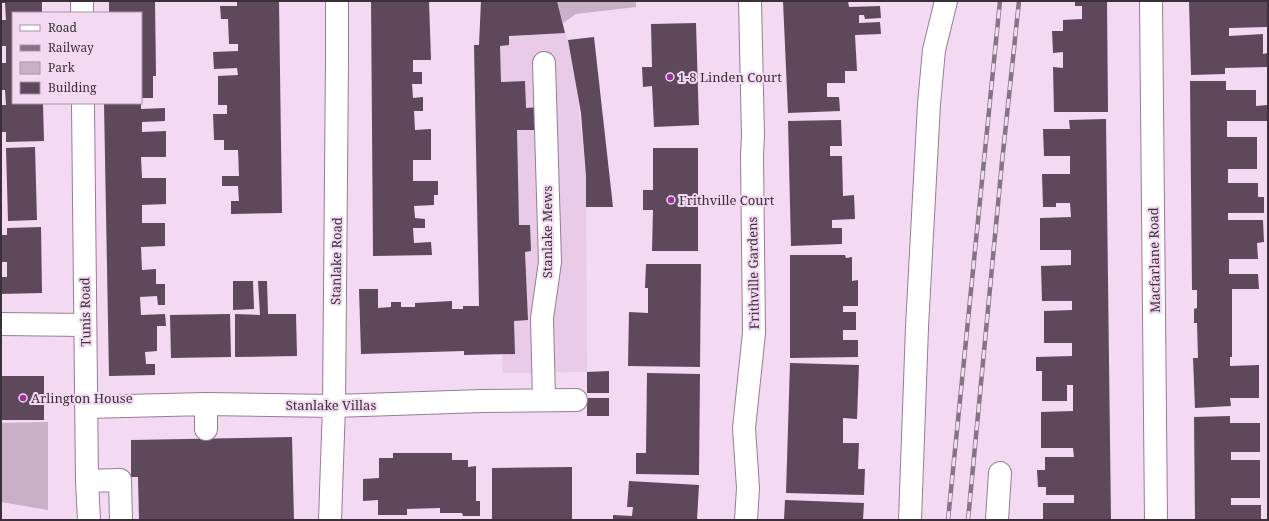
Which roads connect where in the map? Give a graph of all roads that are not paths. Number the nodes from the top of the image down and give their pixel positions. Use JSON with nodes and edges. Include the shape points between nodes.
{"nodes":[{"id":1,"x":82,"y":1,"type":"edge"},
{"id":2,"x":337,"y":1,"type":"edge"},
{"id":3,"x":750,"y":1,"type":"edge"},
{"id":4,"x":946,"y":1,"type":"edge"},
{"id":5,"x":1151,"y":1,"type":"edge"},
{"id":6,"x":82,"y":12,"type":"edge"},
{"id":7,"x":544,"y":64,"type":"dead end"},
{"id":8,"x":83,"y":104,"type":"edge"},
{"id":9,"x":1,"y":324,"type":"edge"},
{"id":10,"x":85,"y":325,"type":"junction"},
{"id":11,"x":544,"y":400,"type":"junction"},
{"id":12,"x":576,"y":400,"type":"dead end"},
{"id":13,"x":206,"y":404,"type":"junction"},
{"id":14,"x":334,"y":406,"type":"junction"},
{"id":15,"x":86,"y":407,"type":"junction"},
{"id":16,"x":206,"y":429,"type":"dead end"},
{"id":17,"x":1000,"y":473,"type":"dead end"},
{"id":18,"x":87,"y":481,"type":"junction"},
{"id":19,"x":89,"y":520,"type":"edge"},
{"id":20,"x":121,"y":520,"type":"edge"},
{"id":21,"x":330,"y":520,"type":"edge"},
{"id":22,"x":746,"y":520,"type":"edge"},
{"id":23,"x":910,"y":520,"type":"edge"},
{"id":24,"x":997,"y":520,"type":"edge"},
{"id":25,"x":1156,"y":520,"type":"edge"}],
"edges":[{"from":1,"to":6,"type":"street"},
{"from":2,"to":14,"type":"street","name":"Stanlake Road"},
{"from":3,"to":22,"type":"street","name":"Frithville Gardens","via":[[754,333],[744,428],[748,488]]},
{"from":4,"to":23,"type":"street","via":[[934,50],[929,104]]},
{"from":5,"to":25,"type":"street","name":"Macfarlane Road"},
{"from":7,"to":11,"type":"street","name":"Stanlake Mews","via":[[550,262],[542,318]]},
{"from":8,"to":10,"type":"street","name":"Tunis Road"},
{"from":9,"to":10,"type":"street"},
{"from":10,"to":15,"type":"street","name":"Tunis Road"},
{"from":11,"to":12,"type":"street","name":"Stanlake Villas"},
{"from":11,"to":14,"type":"street","name":"Stanlake Villas"},
{"from":13,"to":14,"type":"street","name":"Stanlake Villas"},
{"from":13,"to":15,"type":"street","name":"Stanlake Villas"},
{"from":13,"to":16,"type":"street"},
{"from":14,"to":21,"type":"street","name":"Stanlake Road"},
{"from":15,"to":18,"type":"street","name":"Tunis Road"},
{"from":17,"to":24,"type":"street"},
{"from":18,"to":19,"type":"street","name":"Tunis Road"},
{"from":18,"to":20,"type":"street","via":[[120,480]]}]}
